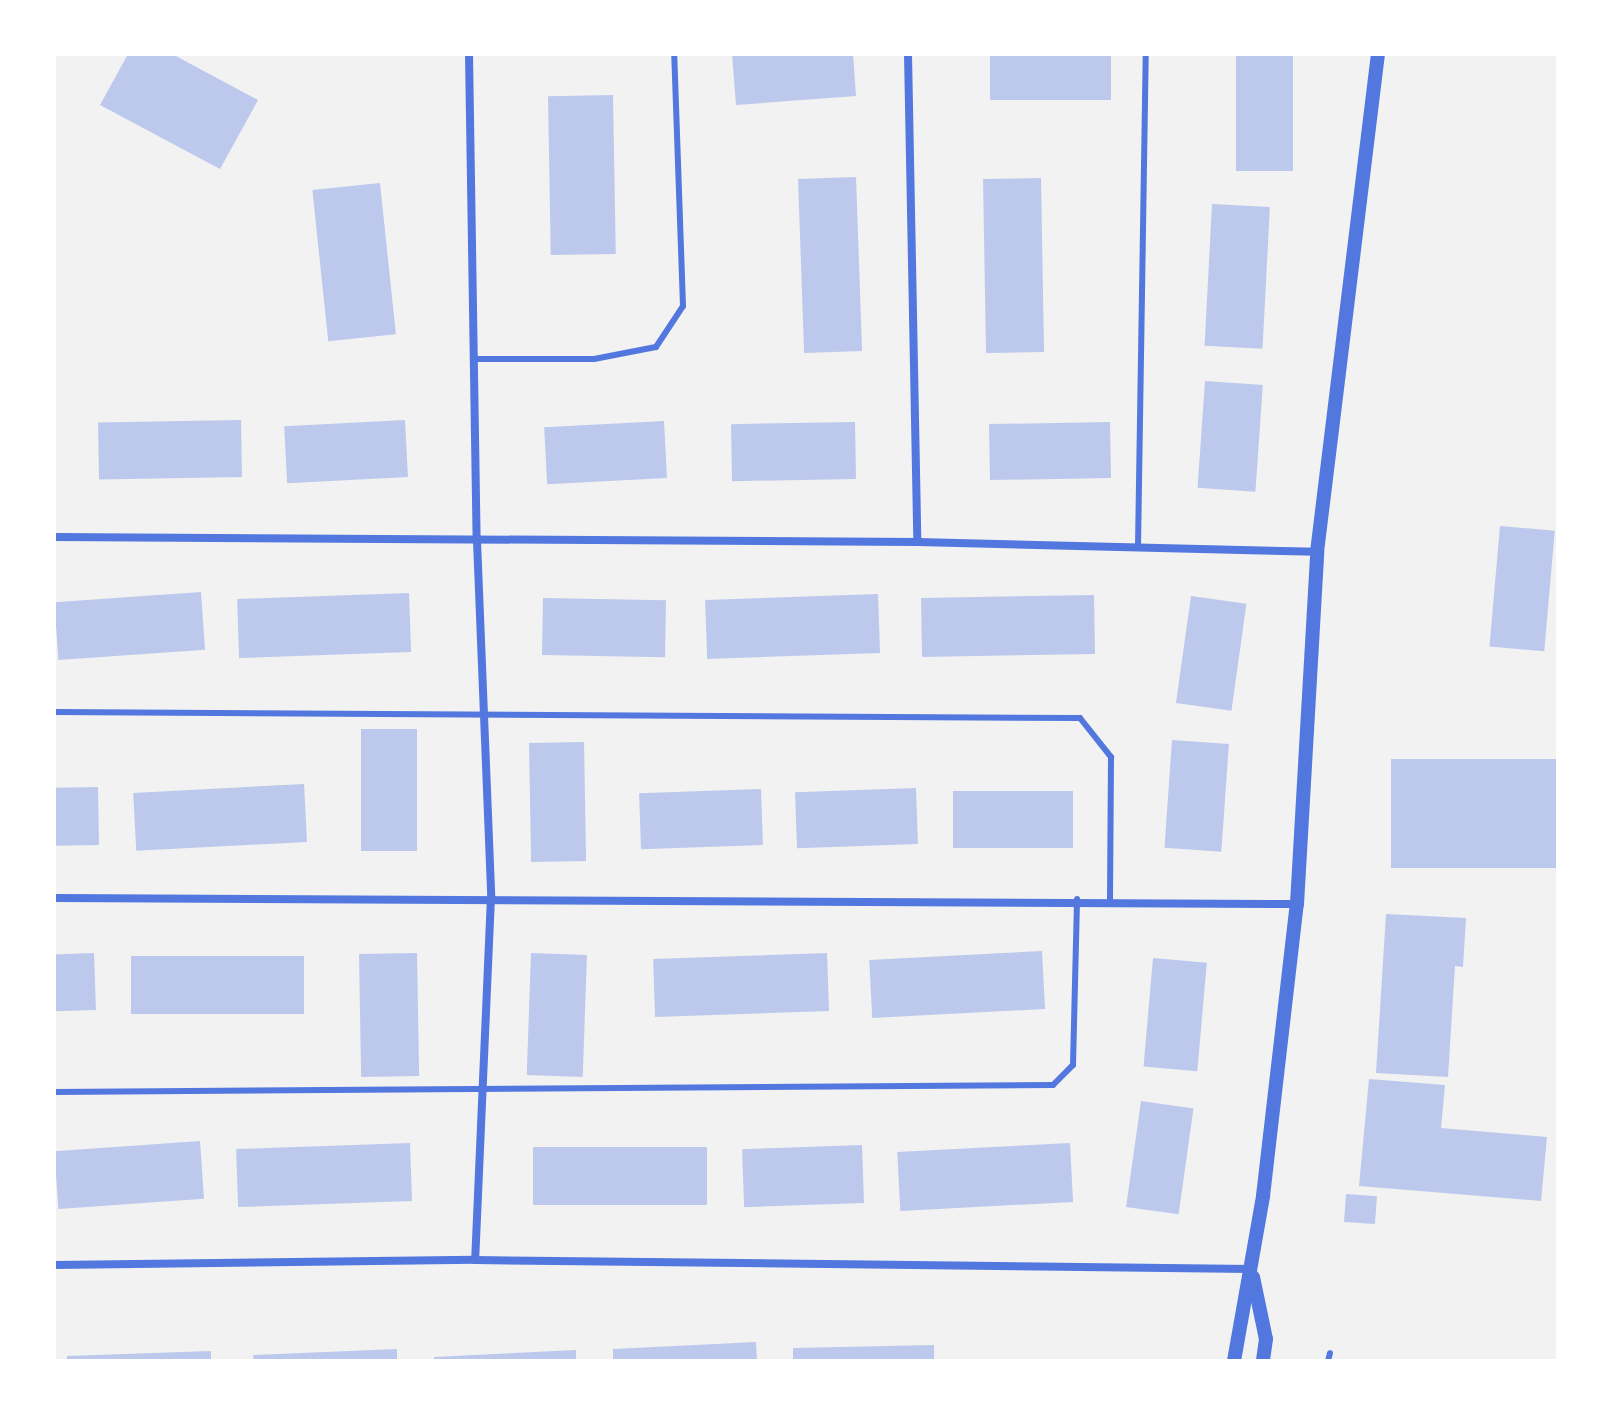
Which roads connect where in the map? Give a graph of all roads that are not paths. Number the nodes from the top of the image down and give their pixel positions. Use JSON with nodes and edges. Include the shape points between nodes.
{"nodes":[{"id":1,"x":469,"y":54,"type":"edge"},
{"id":2,"x":674,"y":54,"type":"edge"},
{"id":3,"x":908,"y":54,"type":"edge"},
{"id":4,"x":1146,"y":54,"type":"edge"},
{"id":5,"x":1378,"y":54,"type":"edge"},
{"id":6,"x":474,"y":359,"type":"junction"},
{"id":7,"x":54,"y":537,"type":"edge"},
{"id":8,"x":477,"y":541,"type":"junction"},
{"id":9,"x":917,"y":542,"type":"junction"},
{"id":10,"x":1138,"y":547,"type":"junction"},
{"id":11,"x":1317,"y":552,"type":"junction"},
{"id":12,"x":54,"y":712,"type":"edge"},
{"id":13,"x":483,"y":712,"type":"junction"},
{"id":14,"x":491,"y":897,"type":"junction"},
{"id":15,"x":54,"y":898,"type":"edge"},
{"id":16,"x":1077,"y":899,"type":"junction"},
{"id":17,"x":1110,"y":900,"type":"junction"},
{"id":18,"x":1297,"y":904,"type":"junction"},
{"id":19,"x":482,"y":1091,"type":"junction"},
{"id":20,"x":54,"y":1092,"type":"edge"},
{"id":21,"x":475,"y":1260,"type":"junction"},
{"id":22,"x":54,"y":1265,"type":"edge"},
{"id":23,"x":1251,"y":1269,"type":"junction"},
{"id":24,"x":1234,"y":1361,"type":"edge"},
{"id":25,"x":1263,"y":1361,"type":"edge"}],
"edges":[{"from":1,"to":6,"type":"street"},
{"from":2,"to":6,"type":"lane","via":[[683,306],[656,347],[594,359]]},
{"from":3,"to":9,"type":"street"},
{"from":4,"to":10,"type":"lane"},
{"from":5,"to":11,"type":"street"},
{"from":6,"to":8,"type":"street"},
{"from":7,"to":8,"type":"street"},
{"from":8,"to":9,"type":"street"},
{"from":8,"to":13,"type":"street"},
{"from":9,"to":10,"type":"street"},
{"from":10,"to":11,"type":"street"},
{"from":11,"to":18,"type":"street"},
{"from":12,"to":13,"type":"lane"},
{"from":13,"to":14,"type":"street"},
{"from":13,"to":17,"type":"lane","via":[[1080,718],[1111,757]]},
{"from":14,"to":15,"type":"street"},
{"from":14,"to":16,"type":"street"},
{"from":14,"to":19,"type":"street"},
{"from":16,"to":17,"type":"street"},
{"from":16,"to":19,"type":"lane","via":[[1073,1065],[1053,1085]]},
{"from":17,"to":18,"type":"street"},
{"from":18,"to":23,"type":"street"},
{"from":19,"to":20,"type":"lane"},
{"from":19,"to":21,"type":"street"},
{"from":21,"to":22,"type":"street"},
{"from":21,"to":23,"type":"street"},
{"from":23,"to":24,"type":"street"},
{"from":23,"to":25,"type":"street","via":[[1266,1339]]}]}
